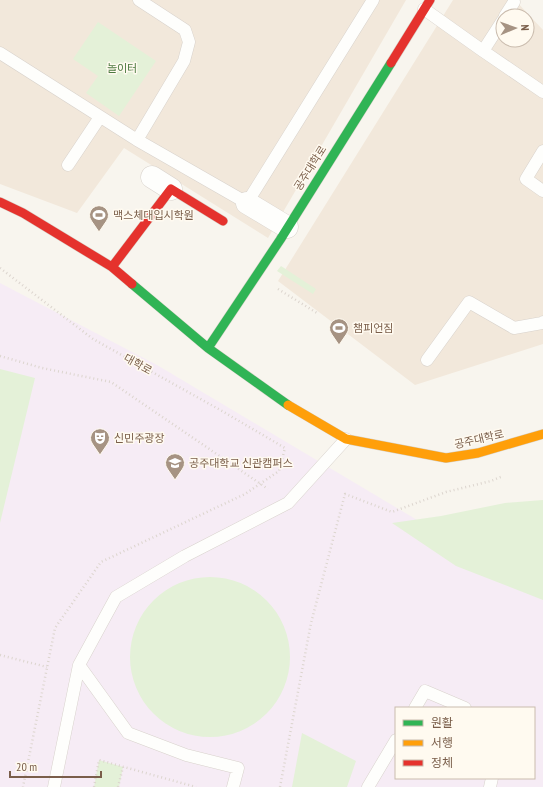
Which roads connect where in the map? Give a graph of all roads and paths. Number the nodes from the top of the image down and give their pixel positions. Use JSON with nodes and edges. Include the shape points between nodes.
{"nodes":[{"id":1,"x":139,"y":0,"type":"edge"},
{"id":2,"x":373,"y":0,"type":"edge"},
{"id":3,"x":514,"y":2,"type":"dead end"},
{"id":4,"x":427,"y":5,"type":"edge"},
{"id":5,"x":510,"y":8,"type":"edge"},
{"id":6,"x":495,"y":32,"type":"edge"},
{"id":7,"x":483,"y":51,"type":"junction"},
{"id":8,"x":0,"y":53,"type":"edge"},
{"id":9,"x":543,"y":92,"type":"edge"},
{"id":10,"x":100,"y":116,"type":"junction"},
{"id":11,"x":137,"y":140,"type":"junction"},
{"id":12,"x":543,"y":151,"type":"edge"},
{"id":13,"x":68,"y":165,"type":"dead end"},
{"id":14,"x":152,"y":176,"type":"dead end"},
{"id":15,"x":171,"y":188,"type":"junction"},
{"id":16,"x":543,"y":191,"type":"edge"},
{"id":17,"x":0,"y":202,"type":"edge"},
{"id":18,"x":247,"y":203,"type":"junction"},
{"id":19,"x":223,"y":221,"type":"dead end"},
{"id":20,"x":287,"y":227,"type":"junction"},
{"id":21,"x":112,"y":267,"type":"junction"},
{"id":22,"x":0,"y":268,"type":"edge"},
{"id":23,"x":278,"y":289,"type":"dead end"},
{"id":24,"x":317,"y":313,"type":"dead end"},
{"id":25,"x":543,"y":322,"type":"edge"},
{"id":26,"x":208,"y":348,"type":"junction"},
{"id":27,"x":0,"y":356,"type":"edge"},
{"id":28,"x":427,"y":360,"type":"dead end"},
{"id":29,"x":543,"y":434,"type":"edge"},
{"id":30,"x":346,"y":439,"type":"junction"},
{"id":31,"x":284,"y":448,"type":"dead end"},
{"id":32,"x":446,"y":492,"type":"dead end"},
{"id":33,"x":288,"y":503,"type":"junction"},
{"id":34,"x":0,"y":655,"type":"edge"},
{"id":35,"x":79,"y":665,"type":"junction"},
{"id":36,"x":48,"y":667,"type":"dead end"},
{"id":37,"x":416,"y":707,"type":"edge"},
{"id":38,"x":463,"y":707,"type":"edge"},
{"id":39,"x":395,"y":742,"type":"edge"},
{"id":40,"x":123,"y":767,"type":"junction"},
{"id":41,"x":54,"y":787,"type":"edge"},
{"id":42,"x":94,"y":787,"type":"edge"},
{"id":43,"x":118,"y":787,"type":"edge"},
{"id":44,"x":196,"y":787,"type":"edge"},
{"id":45,"x":233,"y":787,"type":"edge"},
{"id":46,"x":280,"y":787,"type":"edge"},
{"id":47,"x":368,"y":787,"type":"edge"}],
"edges":[{"from":1,"to":11,"type":"lane","via":[[185,30],[189,42],[184,61]]},
{"from":2,"to":18,"type":"lane"},
{"from":3,"to":5,"type":"lane"},
{"from":4,"to":7,"type":"lane"},
{"from":4,"to":20,"type":"street","name":"공주대학로"},
{"from":6,"to":7,"type":"lane"},
{"from":7,"to":9,"type":"lane"},
{"from":8,"to":10,"type":"lane"},
{"from":10,"to":11,"type":"lane"},
{"from":10,"to":13,"type":"lane"},
{"from":11,"to":18,"type":"lane"},
{"from":12,"to":16,"type":"lane","via":[[526,179]]},
{"from":14,"to":15,"type":"street"},
{"from":15,"to":19,"type":"street"},
{"from":15,"to":21,"type":"street"},
{"from":17,"to":21,"type":"street","name":"공주대학로","via":[[23,213]]},
{"from":18,"to":20,"type":"street"},
{"from":20,"to":26,"type":"street","name":"공주대학로"},
{"from":21,"to":26,"type":"street","name":"공주대학로"},
{"from":22,"to":31,"type":"path","name":"대학로","via":[[93,339]]},
{"from":23,"to":24,"type":"path"},
{"from":25,"to":28,"type":"lane","via":[[514,328],[469,302]]},
{"from":26,"to":30,"type":"street","name":"공주대학로","via":[[287,404]]},
{"from":27,"to":33,"type":"path","via":[[42,368],[112,382]]},
{"from":29,"to":30,"type":"street","name":"공주대학로","via":[[478,453],[446,458]]},
{"from":30,"to":33,"type":"lane"},
{"from":32,"to":46,"type":"path","via":[[392,512],[345,494],[311,624]]},
{"from":33,"to":35,"type":"lane","via":[[186,556],[116,597]]},
{"from":34,"to":36,"type":"path"},
{"from":35,"to":41,"type":"lane"},
{"from":35,"to":45,"type":"lane","via":[[128,733],[186,755],[238,768]]},
{"from":37,"to":38,"type":"lane","via":[[425,691]]},
{"from":39,"to":47,"type":"lane"},
{"from":40,"to":42,"type":"path","via":[[99,760]]},
{"from":40,"to":43,"type":"path"},
{"from":40,"to":44,"type":"path"}]}
